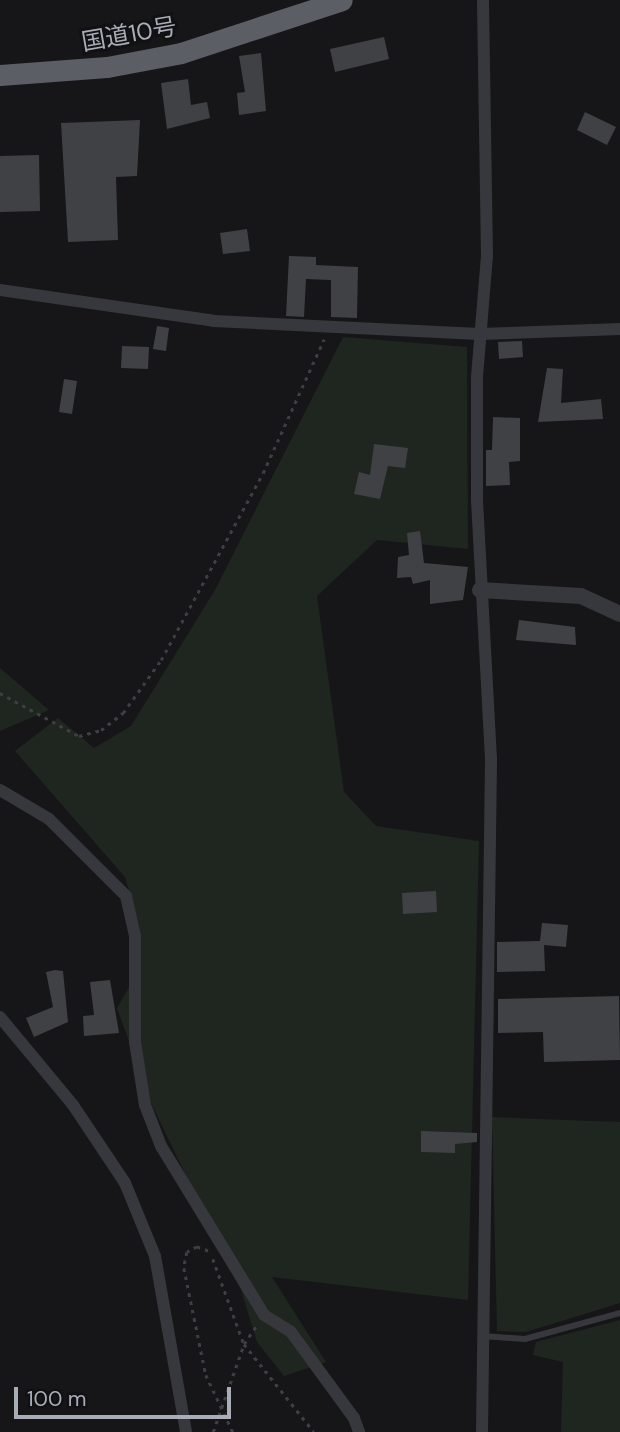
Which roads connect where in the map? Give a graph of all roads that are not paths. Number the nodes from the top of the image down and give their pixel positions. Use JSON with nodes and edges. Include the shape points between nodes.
{"nodes":[{"id":1,"x":342,"y":0,"type":"edge"},
{"id":2,"x":483,"y":0,"type":"edge"},
{"id":3,"x":0,"y":75,"type":"edge"},
{"id":4,"x":0,"y":290,"type":"edge"},
{"id":5,"x":620,"y":329,"type":"edge"},
{"id":6,"x":479,"y":334,"type":"junction"},
{"id":7,"x":481,"y":590,"type":"junction"},
{"id":8,"x":620,"y":614,"type":"edge"},
{"id":9,"x":0,"y":790,"type":"edge"},
{"id":10,"x":0,"y":1017,"type":"edge"},
{"id":11,"x":620,"y":1313,"type":"edge"},
{"id":12,"x":483,"y":1336,"type":"junction"},
{"id":13,"x":186,"y":1432,"type":"edge"},
{"id":14,"x":359,"y":1432,"type":"edge"},
{"id":15,"x":482,"y":1432,"type":"edge"}],
"edges":[{"from":1,"to":3,"type":"highway","name":"国道10号","via":[[181,53],[107,67]]},
{"from":2,"to":6,"type":"street","via":[[487,256]]},
{"from":4,"to":6,"type":"street","via":[[214,321]]},
{"from":5,"to":6,"type":"street"},
{"from":6,"to":7,"type":"street"},
{"from":7,"to":8,"type":"street","via":[[582,596]]},
{"from":7,"to":12,"type":"street","via":[[491,759]]},
{"from":9,"to":14,"type":"street","via":[[49,819],[126,896],[135,936],[135,1042],[145,1105],[206,1227],[264,1315],[291,1332],[355,1418]]},
{"from":10,"to":13,"type":"street","via":[[73,1105],[125,1183],[155,1256]]},
{"from":11,"to":12,"type":"lane","via":[[524,1339]]},
{"from":12,"to":15,"type":"street"}]}
